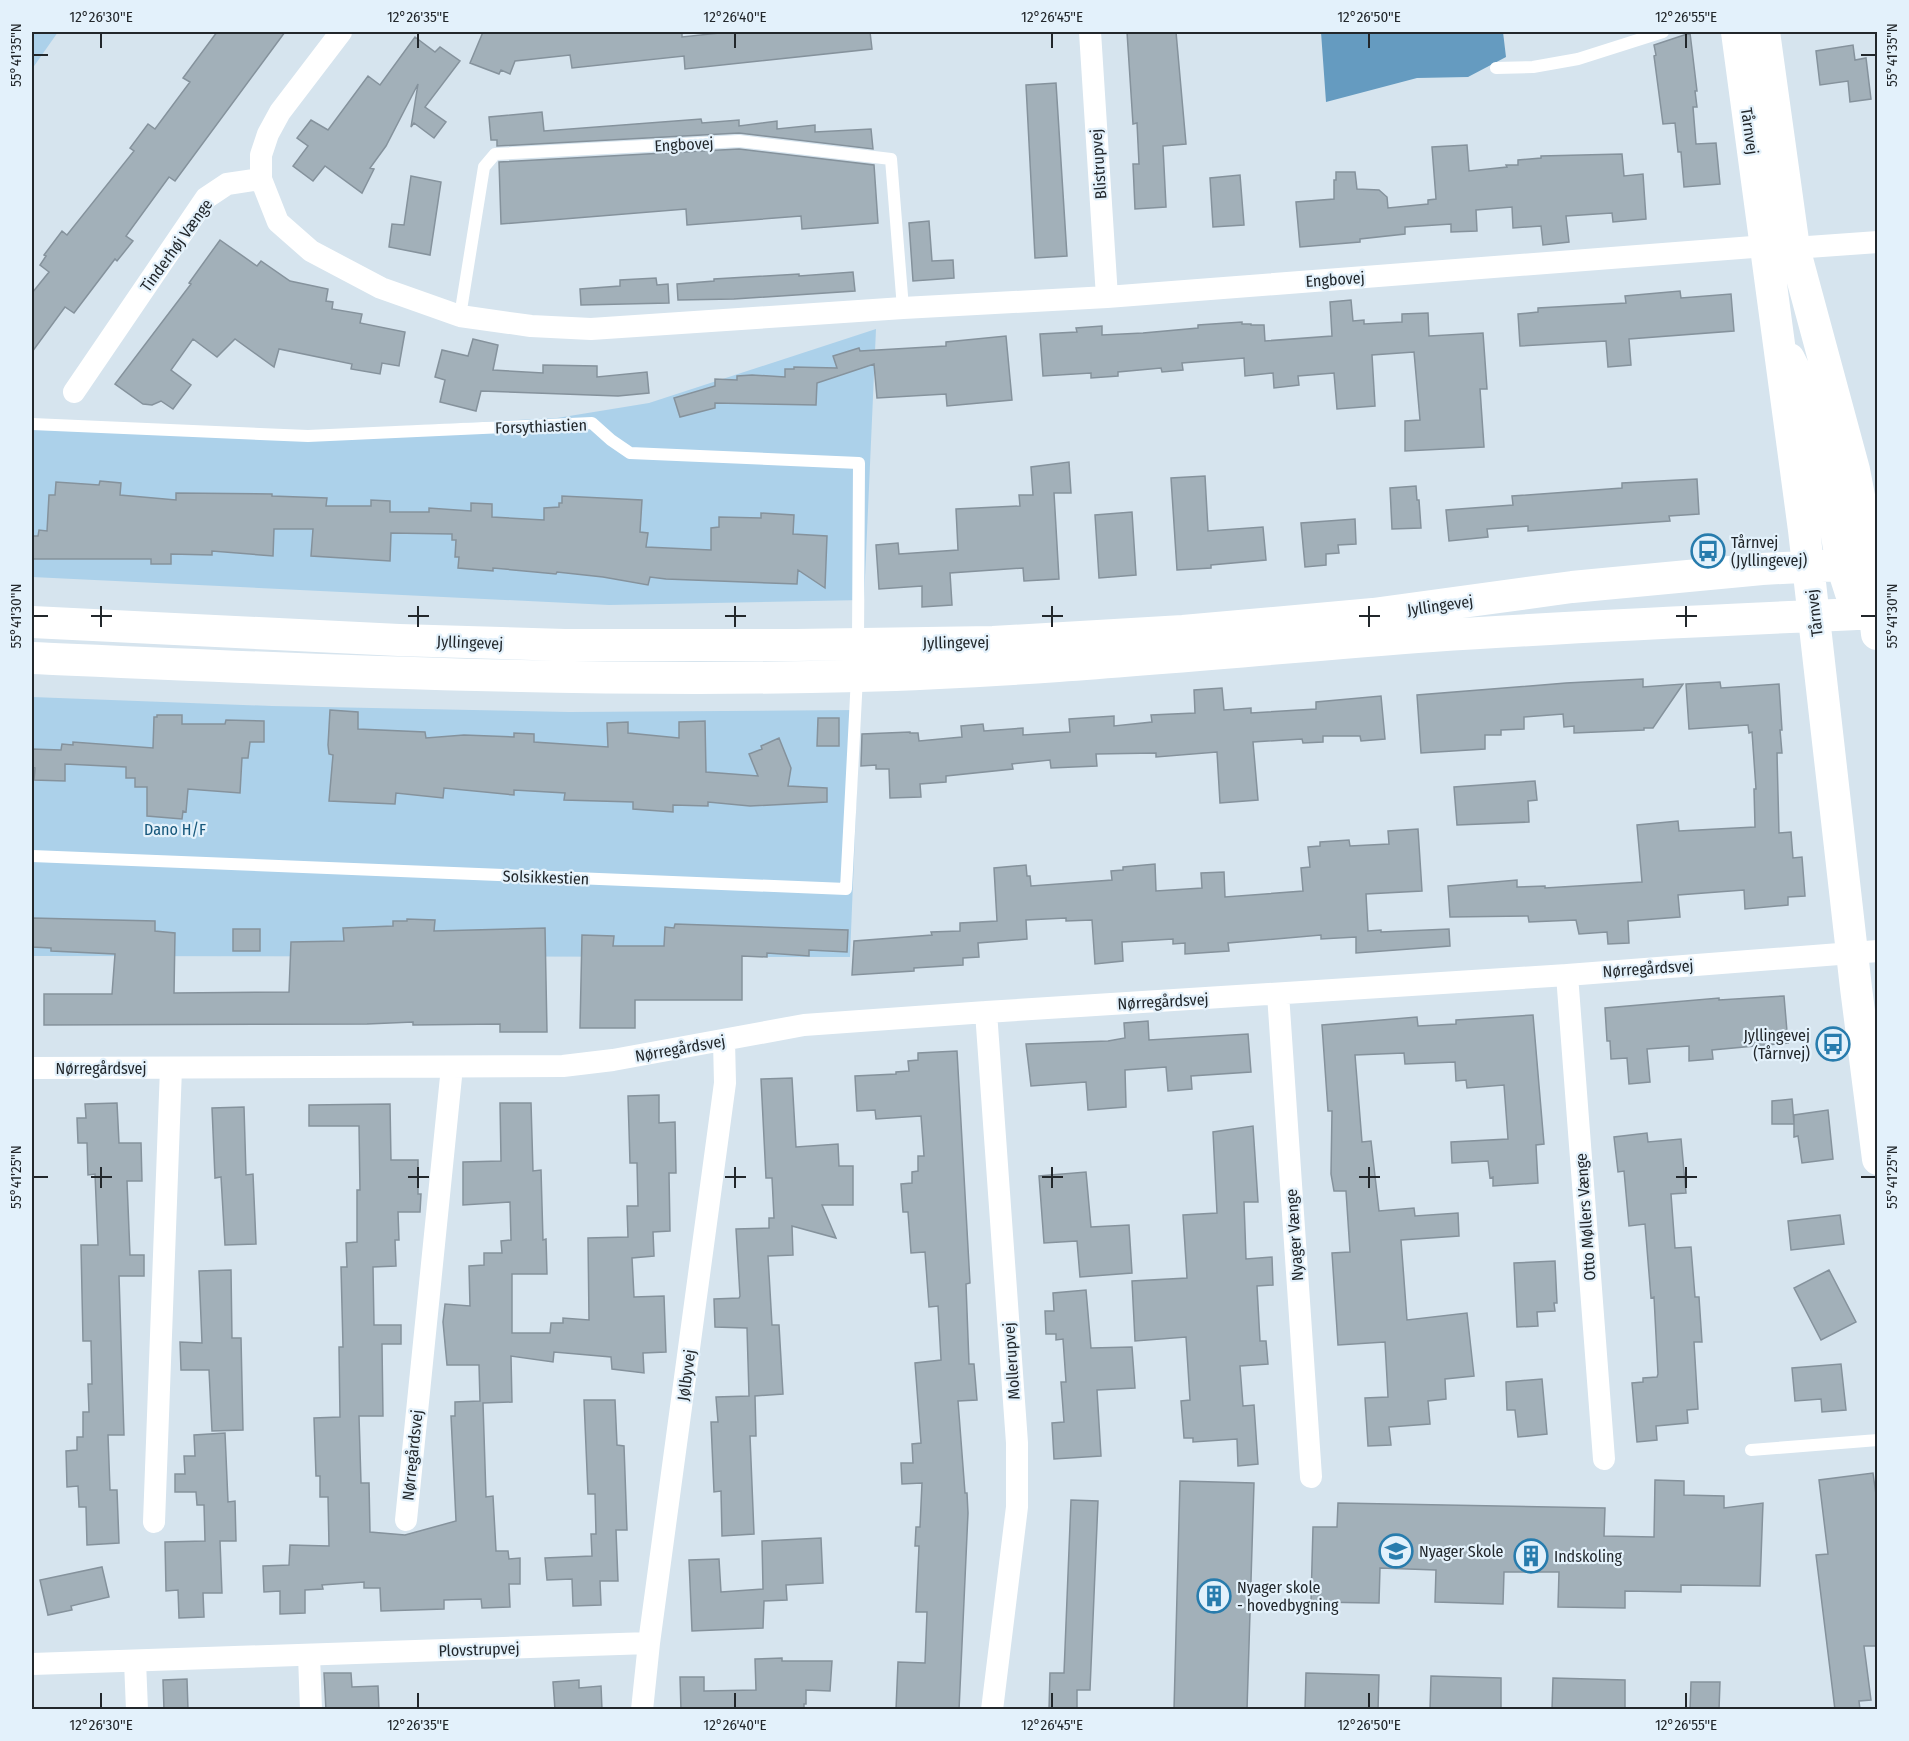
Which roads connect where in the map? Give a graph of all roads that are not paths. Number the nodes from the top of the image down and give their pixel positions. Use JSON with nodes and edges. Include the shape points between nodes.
{"nodes":[{"id":1,"x":341,"y":32,"type":"edge"},
{"id":2,"x":1090,"y":32,"type":"edge"},
{"id":3,"x":1664,"y":32,"type":"edge"},
{"id":4,"x":1737,"y":32,"type":"edge"},
{"id":5,"x":1764,"y":32,"type":"edge"},
{"id":6,"x":1496,"y":68,"type":"dead end"},
{"id":7,"x":261,"y":179,"type":"junction"},
{"id":8,"x":1878,"y":242,"type":"edge"},
{"id":9,"x":1780,"y":247,"type":"junction"},
{"id":10,"x":1107,"y":297,"type":"junction"},
{"id":11,"x":903,"y":308,"type":"junction"},
{"id":12,"x":460,"y":316,"type":"junction"},
{"id":13,"x":1778,"y":338,"type":"junction"},
{"id":14,"x":74,"y":392,"type":"dead end"},
{"id":15,"x":32,"y":424,"type":"edge"},
{"id":16,"x":1863,"y":564,"type":"edge"},
{"id":17,"x":1809,"y":567,"type":"junction"},
{"id":18,"x":1815,"y":616,"type":"junction"},
{"id":19,"x":1877,"y":620,"type":"edge"},
{"id":20,"x":32,"y":622,"type":"edge"},
{"id":21,"x":858,"y":644,"type":"junction"},
{"id":22,"x":32,"y":658,"type":"edge"},
{"id":23,"x":857,"y":676,"type":"junction"},
{"id":24,"x":32,"y":856,"type":"edge"},
{"id":25,"x":1865,"y":952,"type":"edge"},
{"id":26,"x":1567,"y":975,"type":"junction"},
{"id":27,"x":1278,"y":994,"type":"junction"},
{"id":28,"x":986,"y":1012,"type":"junction"},
{"id":29,"x":724,"y":1041,"type":"junction"},
{"id":30,"x":452,"y":1067,"type":"junction"},
{"id":31,"x":32,"y":1068,"type":"edge"},
{"id":32,"x":171,"y":1068,"type":"junction"},
{"id":33,"x":1878,"y":1160,"type":"edge"},
{"id":34,"x":1878,"y":1440,"type":"edge"},
{"id":35,"x":1751,"y":1450,"type":"dead end"},
{"id":36,"x":1604,"y":1459,"type":"dead end"},
{"id":37,"x":1311,"y":1477,"type":"dead end"},
{"id":38,"x":406,"y":1520,"type":"dead end"},
{"id":39,"x":154,"y":1522,"type":"dead end"},
{"id":40,"x":649,"y":1643,"type":"junction"},
{"id":41,"x":309,"y":1655,"type":"junction"},
{"id":42,"x":135,"y":1661,"type":"junction"},
{"id":43,"x":32,"y":1665,"type":"edge"},
{"id":44,"x":137,"y":1710,"type":"edge"},
{"id":45,"x":311,"y":1710,"type":"edge"},
{"id":46,"x":642,"y":1710,"type":"edge"},
{"id":47,"x":992,"y":1710,"type":"edge"}],
"edges":[{"from":1,"to":7,"type":"street","via":[[280,112],[268,134],[261,155]]},
{"from":2,"to":10,"type":"street","name":"Blistrupvej"},
{"from":3,"to":6,"type":"lane","via":[[1578,59],[1533,67]]},
{"from":4,"to":9,"type":"street","name":"Tårnvej"},
{"from":5,"to":9,"type":"street","name":"Tårnvej"},
{"from":7,"to":12,"type":"street","name":"Engbovej","via":[[278,222],[311,251],[381,288]]},
{"from":7,"to":14,"type":"street","name":"Tinderhøj Vænge","via":[[227,184],[206,198]]},
{"from":8,"to":9,"type":"street","name":"Engbovej"},
{"from":9,"to":10,"type":"street","name":"Engbovej"},
{"from":9,"to":13,"type":"street","name":"Tårnvej"},
{"from":9,"to":16,"type":"street","name":"Tårnvej","via":[[1854,470],[1865,527]]},
{"from":10,"to":11,"type":"street","name":"Engbovej"},
{"from":11,"to":12,"type":"street","name":"Engbovej","via":[[591,329]]},
{"from":11,"to":12,"type":"lane","name":"Engbovej","via":[[891,159],[739,141],[495,154],[484,167]]},
{"from":13,"to":16,"type":"street","via":[[1816,413]]},
{"from":13,"to":17,"type":"street","name":"Tårnvej"},
{"from":15,"to":21,"type":"lane","name":"Forsythiastien","via":[[309,436],[592,423],[630,453],[859,463]]},
{"from":16,"to":17,"type":"street","name":"Jyllingevej"},
{"from":16,"to":19,"type":"street","name":"Tårnvej"},
{"from":17,"to":18,"type":"street","name":"Tårnvej"},
{"from":17,"to":21,"type":"street","name":"Jyllingevej","via":[[1572,587],[1373,614],[1183,631],[993,642]]},
{"from":18,"to":19,"type":"street","name":"Jyllingevej"},
{"from":18,"to":23,"type":"street","name":"Jyllingevej","via":[[1435,636],[1032,668]]},
{"from":18,"to":25,"type":"street","name":"Tårnvej"},
{"from":20,"to":21,"type":"street","name":"Jyllingevej","via":[[529,644]]},
{"from":22,"to":23,"type":"street","name":"Jyllingevej","via":[[461,675]]},
{"from":23,"to":24,"type":"lane","name":"Solsikkestien","via":[[846,889]]},
{"from":25,"to":26,"type":"street","name":"Nørregårdsvej"},
{"from":25,"to":33,"type":"street","name":"Tårnvej"},
{"from":26,"to":27,"type":"street","name":"Nørregårdsvej"},
{"from":26,"to":36,"type":"street","name":"Otto Møllers Vænge"},
{"from":27,"to":28,"type":"street","name":"Nørregårdsvej"},
{"from":27,"to":37,"type":"street","name":"Nyager Vænge"},
{"from":28,"to":29,"type":"street","name":"Nørregårdsvej","via":[[804,1025]]},
{"from":28,"to":47,"type":"street","name":"Mollerupvej","via":[[1017,1443],[1017,1507]]},
{"from":29,"to":30,"type":"street","name":"Nørregårdsvej","via":[[563,1066]]},
{"from":29,"to":40,"type":"street","name":"Jølbyvej","via":[[725,1083]]},
{"from":30,"to":32,"type":"street","name":"Nørregårdsvej"},
{"from":30,"to":38,"type":"street","name":"Nørregårdsvej"},
{"from":31,"to":32,"type":"street","name":"Nørregårdsvej"},
{"from":32,"to":39,"type":"street","name":"Nørregårdsvej"},
{"from":34,"to":35,"type":"lane"},
{"from":40,"to":41,"type":"street","name":"Plovstrupvej"},
{"from":40,"to":46,"type":"street","name":"Jølbyvej"},
{"from":41,"to":42,"type":"street","name":"Plovstrupvej"},
{"from":41,"to":45,"type":"street"},
{"from":42,"to":43,"type":"street","name":"Plovstrupvej"},
{"from":42,"to":44,"type":"street"}]}
